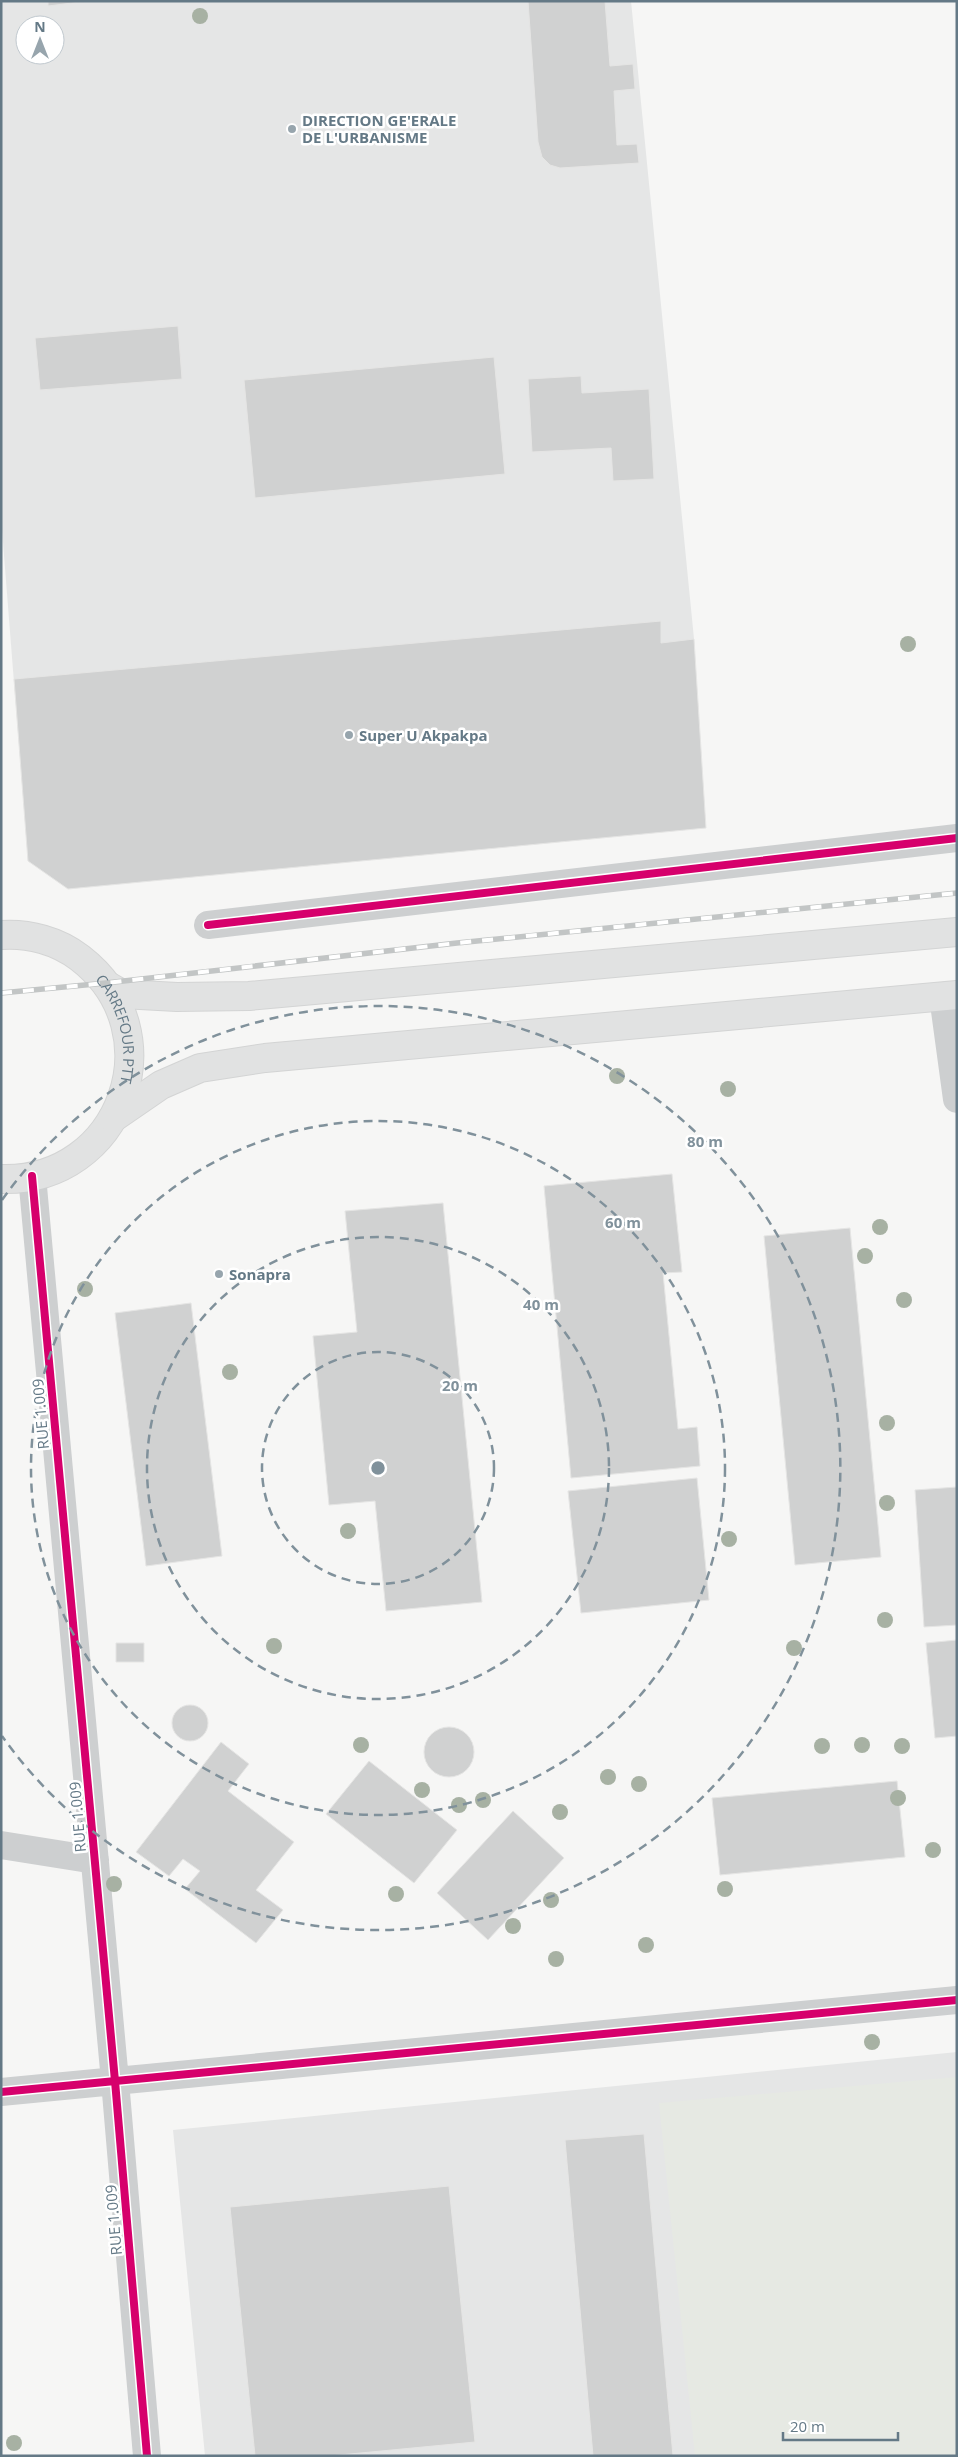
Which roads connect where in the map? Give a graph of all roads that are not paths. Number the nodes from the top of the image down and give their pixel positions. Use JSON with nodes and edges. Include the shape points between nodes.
{"nodes":[{"id":1,"x":957,"y":838,"type":"edge"},
{"id":2,"x":208,"y":925,"type":"dead end"},
{"id":3,"x":957,"y":932,"type":"edge"},
{"id":4,"x":1,"y":934,"type":"edge"},
{"id":5,"x":108,"y":986,"type":"junction"},
{"id":6,"x":950,"y":996,"type":"edge"},
{"id":7,"x":957,"y":1100,"type":"edge"},
{"id":8,"x":113,"y":1118,"type":"junction"},
{"id":9,"x":32,"y":1176,"type":"junction"},
{"id":10,"x":1,"y":1178,"type":"edge"},
{"id":11,"x":1,"y":1845,"type":"edge"},
{"id":12,"x":95,"y":1860,"type":"junction"},
{"id":13,"x":957,"y":2000,"type":"edge"},
{"id":14,"x":115,"y":2081,"type":"junction"},
{"id":15,"x":1,"y":2092,"type":"edge"},
{"id":16,"x":147,"y":2456,"type":"edge"}],
"edges":[{"from":1,"to":2,"type":"street"},
{"from":3,"to":5,"type":"highway","via":[[249,996],[122,994]]},
{"from":4,"to":5,"type":"highway","name":"CARREFOUR PTT","via":[[36,938],[63,948],[87,964]]},
{"from":5,"to":8,"type":"highway","name":"CARREFOUR PTT","via":[[124,1017],[130,1051],[127,1086]]},
{"from":6,"to":7,"type":"street"},
{"from":6,"to":8,"type":"highway","via":[[255,1060],[200,1068],[161,1085]]},
{"from":8,"to":9,"type":"highway","name":"CARREFOUR PTT","via":[[79,1156],[65,1165]]},
{"from":9,"to":10,"type":"highway","name":"CARREFOUR PTT"},
{"from":9,"to":12,"type":"street","name":"RUE 1.009"},
{"from":11,"to":12,"type":"street"},
{"from":12,"to":14,"type":"street","name":"RUE 1.009"},
{"from":13,"to":14,"type":"street"},
{"from":14,"to":15,"type":"street"},
{"from":14,"to":16,"type":"street","name":"RUE 1.009"}]}
